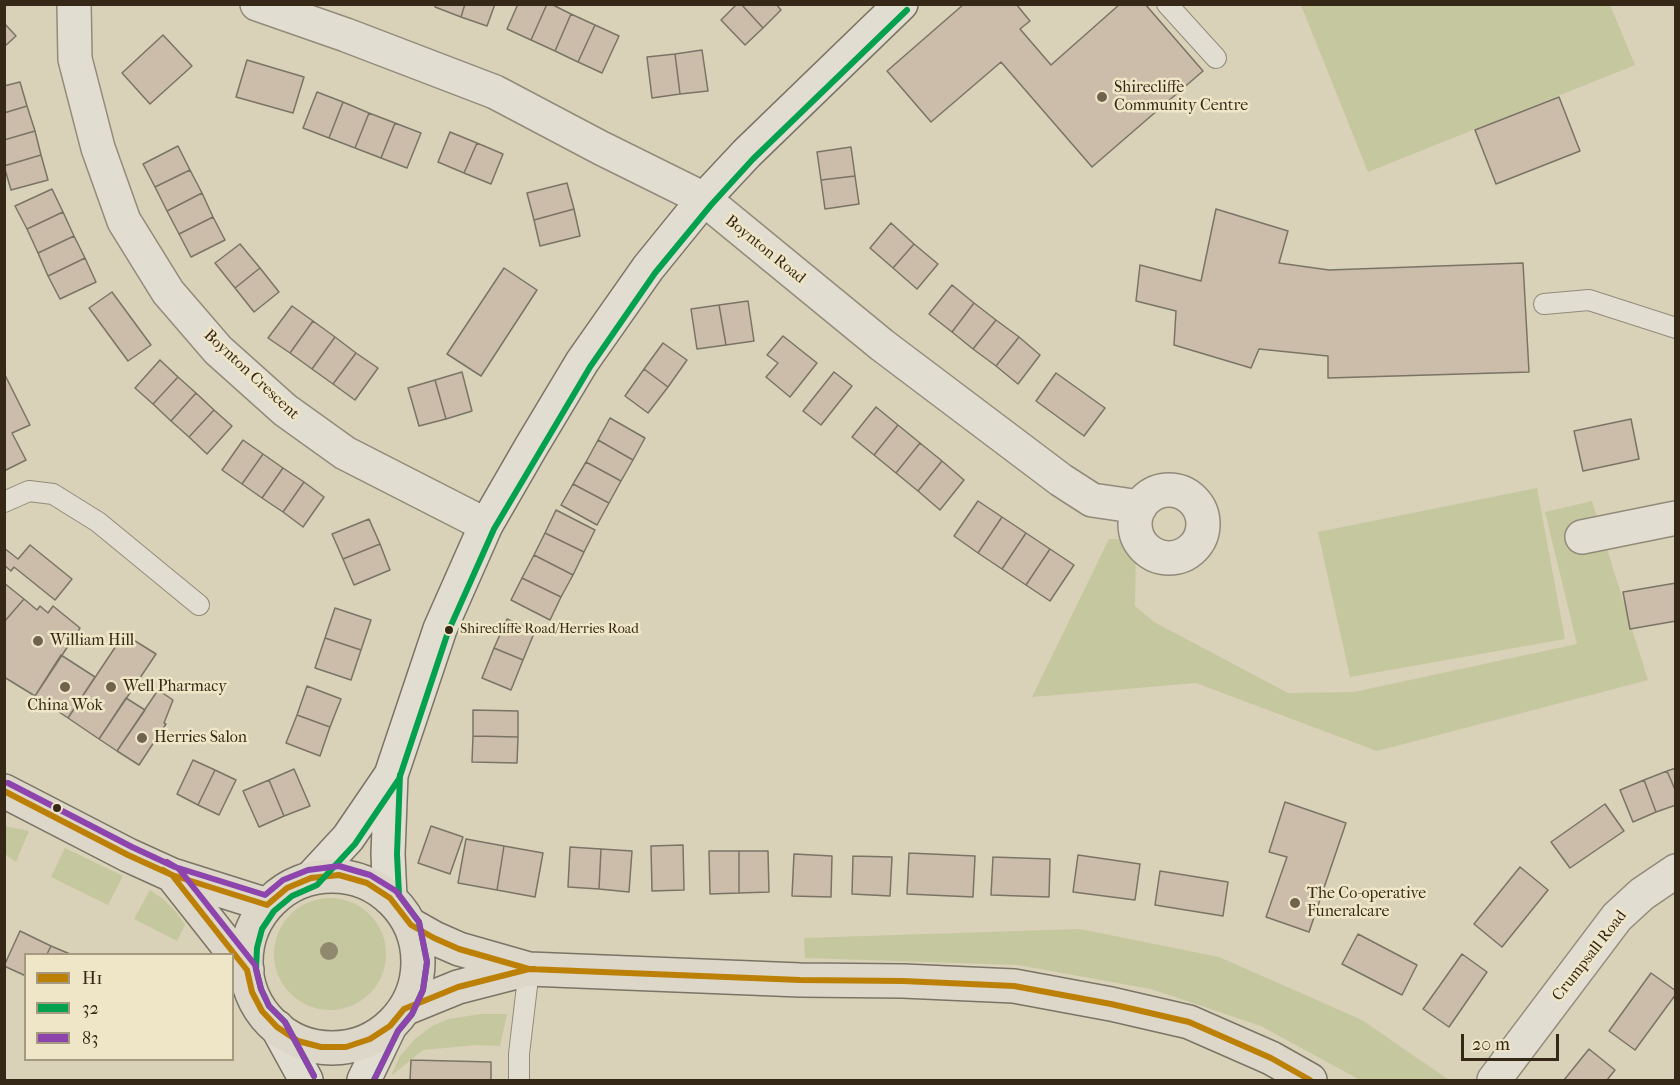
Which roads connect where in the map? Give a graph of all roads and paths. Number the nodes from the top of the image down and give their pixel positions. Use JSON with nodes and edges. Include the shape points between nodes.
{"nodes":[{"id":1,"x":74,"y":4,"type":"edge"},
{"id":2,"x":257,"y":4,"type":"edge"},
{"id":3,"x":901,"y":4,"type":"edge"},
{"id":4,"x":1167,"y":4,"type":"edge"},
{"id":5,"x":1216,"y":58,"type":"dead end"},
{"id":6,"x":704,"y":199,"type":"junction"},
{"id":7,"x":1544,"y":304,"type":"dead end"},
{"id":8,"x":1676,"y":328,"type":"edge"},
{"id":9,"x":4,"y":502,"type":"edge"},
{"id":10,"x":1140,"y":507,"type":"dead end"},
{"id":11,"x":1676,"y":518,"type":"edge"},
{"id":12,"x":486,"y":525,"type":"junction"},
{"id":13,"x":1582,"y":537,"type":"dead end"},
{"id":14,"x":199,"y":604,"type":"dead end"},
{"id":15,"x":391,"y":775,"type":"junction"},
{"id":16,"x":4,"y":791,"type":"edge"},
{"id":17,"x":1676,"y":871,"type":"edge"},
{"id":18,"x":172,"y":875,"type":"junction"},
{"id":19,"x":310,"y":878,"type":"junction"},
{"id":20,"x":390,"y":898,"type":"junction"},
{"id":21,"x":267,"y":905,"type":"junction"},
{"id":22,"x":411,"y":925,"type":"junction"},
{"id":23,"x":234,"y":953,"type":"edge"},
{"id":24,"x":234,"y":954,"type":"edge"},
{"id":25,"x":529,"y":969,"type":"junction"},
{"id":26,"x":247,"y":970,"type":"junction"},
{"id":27,"x":397,"y":1017,"type":"junction"},
{"id":28,"x":278,"y":1028,"type":"junction"},
{"id":29,"x":306,"y":1080,"type":"edge"},
{"id":30,"x":364,"y":1080,"type":"edge"},
{"id":31,"x":519,"y":1080,"type":"edge"},
{"id":32,"x":1310,"y":1080,"type":"edge"},
{"id":33,"x":1494,"y":1080,"type":"edge"}],
"edges":[{"from":1,"to":12,"type":"street","name":"Boynton Crescent","via":[[75,59],[98,148],[124,221],[168,292],[218,350],[285,410],[345,453]]},
{"from":2,"to":6,"type":"street","name":"Boynton Road","via":[[495,92]]},
{"from":3,"to":6,"type":"street"},
{"from":4,"to":5,"type":"lane"},
{"from":6,"to":10,"type":"street","name":"Boynton Road","via":[[882,345],[1061,480],[1092,500]]},
{"from":6,"to":12,"type":"street","via":[[648,268],[582,362]]},
{"from":7,"to":8,"type":"lane","via":[[1589,300]]},
{"from":9,"to":14,"type":"lane","via":[[29,491],[54,494],[98,522]]},
{"from":11,"to":13,"type":"street"},
{"from":12,"to":15,"type":"street","via":[[440,630]]},
{"from":15,"to":19,"type":"street","via":[[348,838]]},
{"from":15,"to":20,"type":"street"},
{"from":16,"to":18,"type":"main road"},
{"from":17,"to":33,"type":"street","name":"Crumpsall Road","via":[[1617,917]]},
{"from":18,"to":21,"type":"main road"},
{"from":18,"to":23,"type":"main road"},
{"from":19,"to":20,"type":"main road","via":[[339,875],[366,883]]},
{"from":19,"to":21,"type":"main road","via":[[287,888]]},
{"from":20,"to":22,"type":"main road"},
{"from":21,"to":26,"type":"main road","via":[[254,925]]},
{"from":22,"to":25,"type":"main road","via":[[459,949]]},
{"from":22,"to":27,"type":"main road","via":[[418,962],[415,986]]},
{"from":24,"to":26,"type":"main road"},
{"from":25,"to":27,"type":"main road","via":[[458,987]]},
{"from":25,"to":31,"type":"lane"},
{"from":25,"to":32,"type":"main road","via":[[1014,986],[1189,1022]]},
{"from":26,"to":28,"type":"main road","via":[[262,1011]]},
{"from":27,"to":28,"type":"main road","via":[[370,1039],[346,1047],[321,1047],[298,1041]]},
{"from":27,"to":30,"type":"street"},
{"from":28,"to":29,"type":"street"}]}
